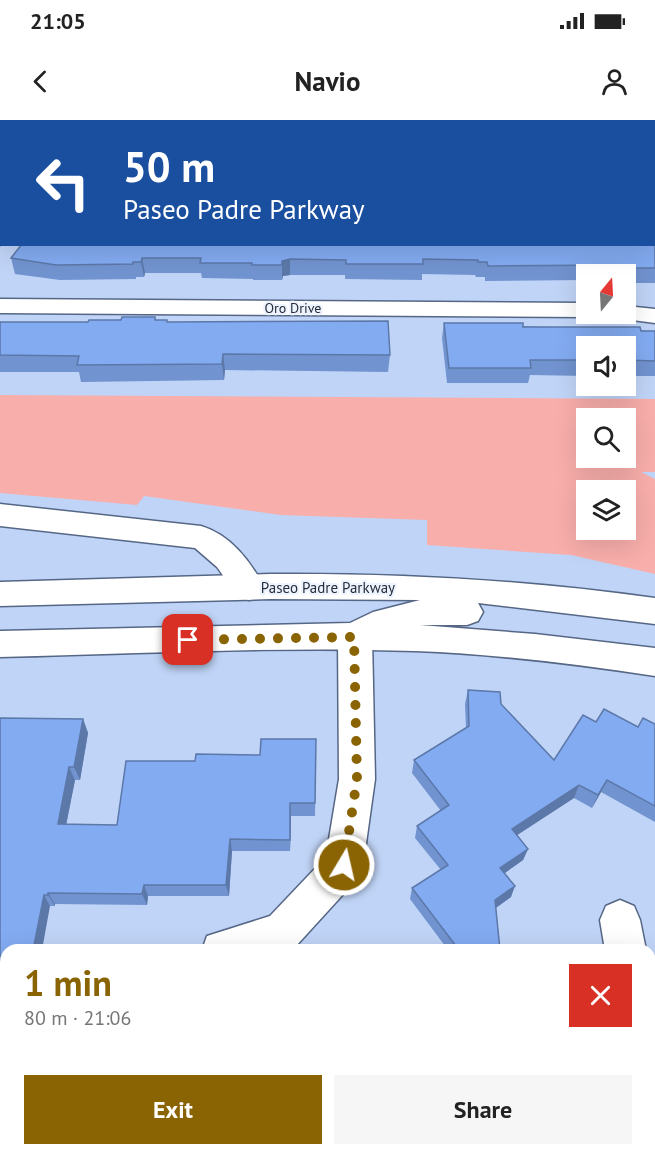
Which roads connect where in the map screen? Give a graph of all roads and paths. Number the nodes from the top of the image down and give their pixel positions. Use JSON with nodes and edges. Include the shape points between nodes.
{"nodes":[{"id":1,"x":0,"y":306,"type":"edge"},
{"id":2,"x":576,"y":310,"type":"edge"},
{"id":3,"x":636,"y":314,"type":"edge"},
{"id":4,"x":655,"y":316,"type":"edge"},
{"id":5,"x":0,"y":515,"type":"edge"},
{"id":6,"x":249,"y":588,"type":"junction"},
{"id":7,"x":0,"y":594,"type":"edge"},
{"id":8,"x":655,"y":611,"type":"edge"},
{"id":9,"x":354,"y":637,"type":"junction"},
{"id":10,"x":0,"y":644,"type":"edge"},
{"id":11,"x":655,"y":662,"type":"edge"},
{"id":12,"x":242,"y":944,"type":"edge"}],
"edges":[{"from":1,"to":2,"type":"main road","name":"Oro Drive"},
{"from":3,"to":4,"type":"main road"},
{"from":5,"to":6,"type":"main road","via":[[201,537],[225,553]]},
{"from":6,"to":7,"type":"main road","name":"Paseo Padre Parkway"},
{"from":6,"to":8,"type":"main road","name":"Paseo Padre Parkway","via":[[453,589],[546,596]]},
{"from":8,"to":9,"type":"main road","via":[[536,616],[422,611],[392,617]]},
{"from":9,"to":10,"type":"main road"},
{"from":9,"to":11,"type":"main road","via":[[490,642]]},
{"from":9,"to":12,"type":"main road","via":[[357,779],[344,865],[282,932]]}]}
